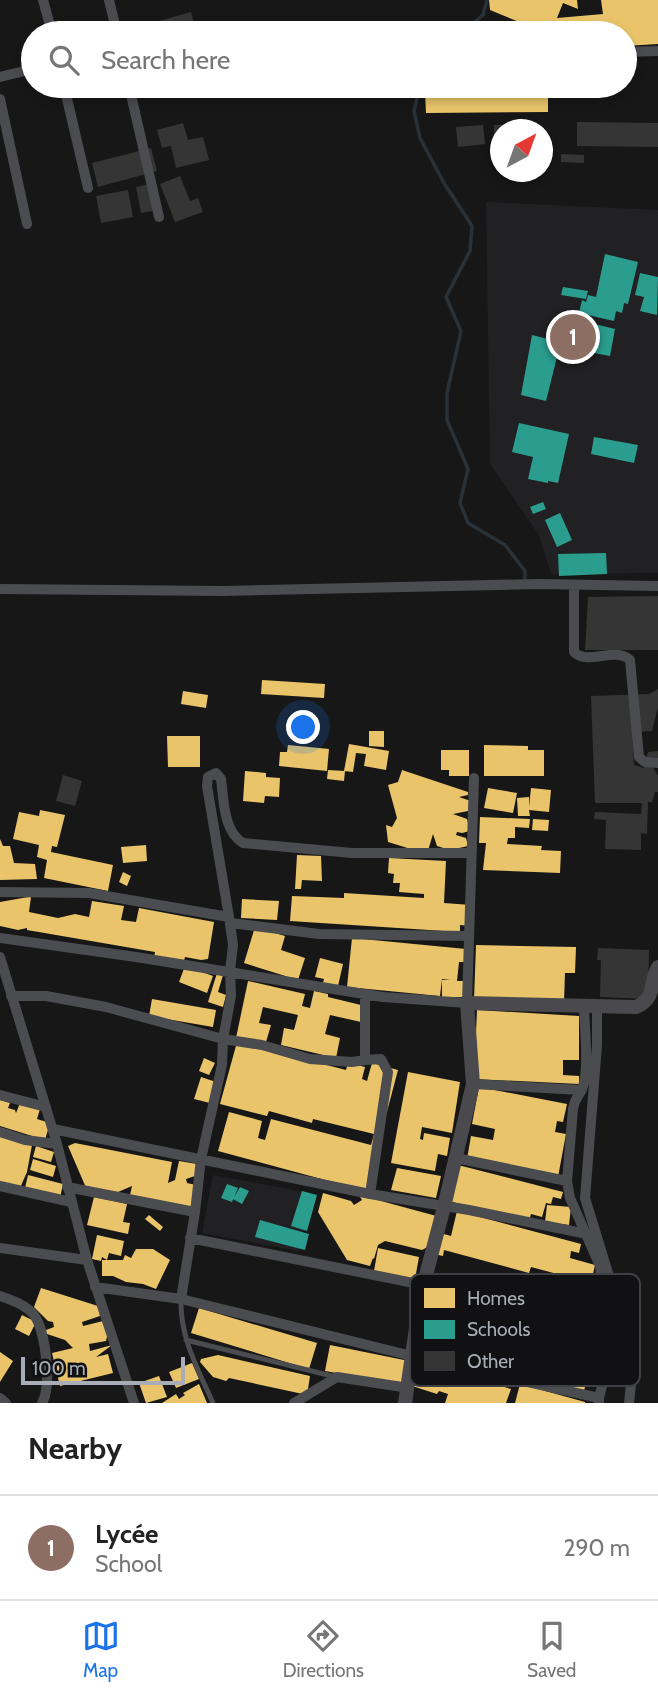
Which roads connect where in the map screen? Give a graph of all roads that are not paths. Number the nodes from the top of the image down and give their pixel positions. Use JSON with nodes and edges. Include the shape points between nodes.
{"nodes":[{"id":1,"x":44,"y":0,"type":"edge"},
{"id":2,"x":109,"y":0,"type":"edge"},
{"id":3,"x":49,"y":21,"type":"edge"},
{"id":4,"x":114,"y":21,"type":"edge"},
{"id":5,"x":658,"y":51,"type":"edge"},
{"id":6,"x":637,"y":52,"type":"edge"},
{"id":7,"x":21,"y":72,"type":"edge"},
{"id":8,"x":0,"y":76,"type":"edge"},
{"id":9,"x":67,"y":98,"type":"edge"},
{"id":10,"x":132,"y":98,"type":"edge"},
{"id":11,"x":0,"y":99,"type":"edge"},
{"id":12,"x":88,"y":188,"type":"dead end"},
{"id":13,"x":159,"y":217,"type":"dead end"},
{"id":14,"x":27,"y":224,"type":"dead end"},
{"id":15,"x":574,"y":585,"type":"junction"},
{"id":16,"x":658,"y":586,"type":"edge"},
{"id":17,"x":0,"y":589,"type":"edge"},
{"id":18,"x":658,"y":763,"type":"edge"},
{"id":19,"x":474,"y":778,"type":"dead end"},
{"id":20,"x":471,"y":853,"type":"junction"},
{"id":21,"x":0,"y":892,"type":"edge"},
{"id":22,"x":230,"y":920,"type":"junction"},
{"id":23,"x":469,"y":936,"type":"junction"},
{"id":24,"x":0,"y":938,"type":"edge"},
{"id":25,"x":0,"y":957,"type":"edge"},
{"id":26,"x":658,"y":967,"type":"edge"},
{"id":27,"x":230,"y":971,"type":"junction"},
{"id":28,"x":365,"y":994,"type":"junction"},
{"id":29,"x":12,"y":1002,"type":"junction"},
{"id":30,"x":467,"y":1003,"type":"junction"},
{"id":31,"x":590,"y":1005,"type":"junction"},
{"id":32,"x":0,"y":1006,"type":"edge"},
{"id":33,"x":223,"y":1039,"type":"junction"},
{"id":34,"x":365,"y":1059,"type":"junction"},
{"id":35,"x":473,"y":1084,"type":"junction"},
{"id":36,"x":582,"y":1090,"type":"junction"},
{"id":37,"x":0,"y":1095,"type":"edge"},
{"id":38,"x":46,"y":1107,"type":"junction"},
{"id":39,"x":53,"y":1129,"type":"junction"},
{"id":40,"x":0,"y":1132,"type":"edge"},
{"id":41,"x":57,"y":1144,"type":"junction"},
{"id":42,"x":456,"y":1158,"type":"junction"},
{"id":43,"x":201,"y":1159,"type":"junction"},
{"id":44,"x":566,"y":1181,"type":"junction"},
{"id":45,"x":0,"y":1186,"type":"edge"},
{"id":46,"x":67,"y":1186,"type":"junction"},
{"id":47,"x":370,"y":1194,"type":"junction"},
{"id":48,"x":71,"y":1202,"type":"junction"},
{"id":49,"x":444,"y":1208,"type":"junction"},
{"id":50,"x":195,"y":1212,"type":"junction"},
{"id":51,"x":587,"y":1234,"type":"junction"},
{"id":52,"x":190,"y":1238,"type":"junction"},
{"id":53,"x":0,"y":1248,"type":"edge"},
{"id":54,"x":87,"y":1260,"type":"junction"},
{"id":55,"x":427,"y":1274,"type":"edge"},
{"id":56,"x":601,"y":1274,"type":"edge"},
{"id":57,"x":608,"y":1274,"type":"edge"},
{"id":58,"x":410,"y":1284,"type":"edge"},
{"id":59,"x":95,"y":1287,"type":"junction"},
{"id":60,"x":0,"y":1296,"type":"edge"},
{"id":61,"x":181,"y":1299,"type":"junction"},
{"id":62,"x":186,"y":1340,"type":"junction"},
{"id":63,"x":410,"y":1356,"type":"edge"},
{"id":64,"x":337,"y":1377,"type":"junction"},
{"id":65,"x":410,"y":1377,"type":"edge"},
{"id":66,"x":540,"y":1386,"type":"edge"},
{"id":67,"x":409,"y":1388,"type":"junction"},
{"id":68,"x":0,"y":1398,"type":"edge"},
{"id":69,"x":599,"y":1400,"type":"edge"},
{"id":70,"x":6,"y":1403,"type":"edge"},
{"id":71,"x":42,"y":1403,"type":"edge"},
{"id":72,"x":134,"y":1403,"type":"edge"},
{"id":73,"x":213,"y":1403,"type":"edge"},
{"id":74,"x":294,"y":1403,"type":"edge"},
{"id":75,"x":405,"y":1403,"type":"edge"}],
"edges":[{"from":1,"to":3,"type":"street"},
{"from":2,"to":4,"type":"street"},
{"from":5,"to":6,"type":"street"},
{"from":7,"to":8,"type":"street"},
{"from":9,"to":12,"type":"street"},
{"from":10,"to":13,"type":"street"},
{"from":11,"to":14,"type":"street"},
{"from":15,"to":16,"type":"street"},
{"from":15,"to":17,"type":"street"},
{"from":15,"to":18,"type":"street","via":[[573,652],[581,657],[624,654],[630,660],[639,757]]},
{"from":19,"to":20,"type":"street"},
{"from":20,"to":22,"type":"street","via":[[352,853],[243,843],[231,832],[216,773],[208,777],[207,786]]},
{"from":20,"to":23,"type":"street"},
{"from":21,"to":22,"type":"street","via":[[89,893]]},
{"from":22,"to":23,"type":"street","via":[[319,934]]},
{"from":22,"to":27,"type":"street"},
{"from":23,"to":30,"type":"street"},
{"from":24,"to":27,"type":"street"},
{"from":25,"to":29,"type":"street"},
{"from":26,"to":31,"type":"street","via":[[652,994],[642,1004]]},
{"from":27,"to":28,"type":"street"},
{"from":27,"to":33,"type":"street","via":[[232,996]]},
{"from":28,"to":30,"type":"street"},
{"from":28,"to":34,"type":"street"},
{"from":29,"to":32,"type":"street"},
{"from":29,"to":33,"type":"street","via":[[46,996]]},
{"from":29,"to":38,"type":"street"},
{"from":30,"to":31,"type":"street"},
{"from":30,"to":35,"type":"street"},
{"from":31,"to":36,"type":"street"},
{"from":31,"to":57,"type":"street","via":[[597,1045],[585,1198]]},
{"from":33,"to":34,"type":"street","via":[[310,1059]]},
{"from":33,"to":43,"type":"street","via":[[222,1065]]},
{"from":34,"to":47,"type":"street","via":[[381,1059],[388,1072]]},
{"from":35,"to":36,"type":"street"},
{"from":35,"to":42,"type":"street"},
{"from":36,"to":44,"type":"street","via":[[575,1098]]},
{"from":37,"to":38,"type":"street"},
{"from":38,"to":39,"type":"street"},
{"from":39,"to":41,"type":"street"},
{"from":39,"to":43,"type":"street"},
{"from":40,"to":41,"type":"street"},
{"from":41,"to":46,"type":"street"},
{"from":42,"to":44,"type":"street"},
{"from":42,"to":49,"type":"street"},
{"from":43,"to":47,"type":"street"},
{"from":43,"to":50,"type":"street"},
{"from":44,"to":51,"type":"street"},
{"from":45,"to":48,"type":"street"},
{"from":46,"to":48,"type":"street"},
{"from":46,"to":50,"type":"street"},
{"from":47,"to":49,"type":"street"},
{"from":48,"to":54,"type":"street"},
{"from":49,"to":51,"type":"street"},
{"from":49,"to":55,"type":"street"},
{"from":50,"to":52,"type":"street"},
{"from":51,"to":56,"type":"street"},
{"from":52,"to":58,"type":"street"},
{"from":52,"to":61,"type":"street"},
{"from":53,"to":54,"type":"street"},
{"from":54,"to":59,"type":"street"},
{"from":59,"to":61,"type":"street"},
{"from":59,"to":72,"type":"street"},
{"from":60,"to":71,"type":"street","via":[[24,1306],[40,1326],[48,1390]]},
{"from":61,"to":62,"type":"lane"},
{"from":61,"to":63,"type":"street"},
{"from":62,"to":64,"type":"lane"},
{"from":62,"to":73,"type":"lane"},
{"from":64,"to":67,"type":"street"},
{"from":64,"to":74,"type":"street"},
{"from":65,"to":67,"type":"street"},
{"from":66,"to":69,"type":"street"},
{"from":67,"to":75,"type":"street"},
{"from":68,"to":70,"type":"street"}]}
